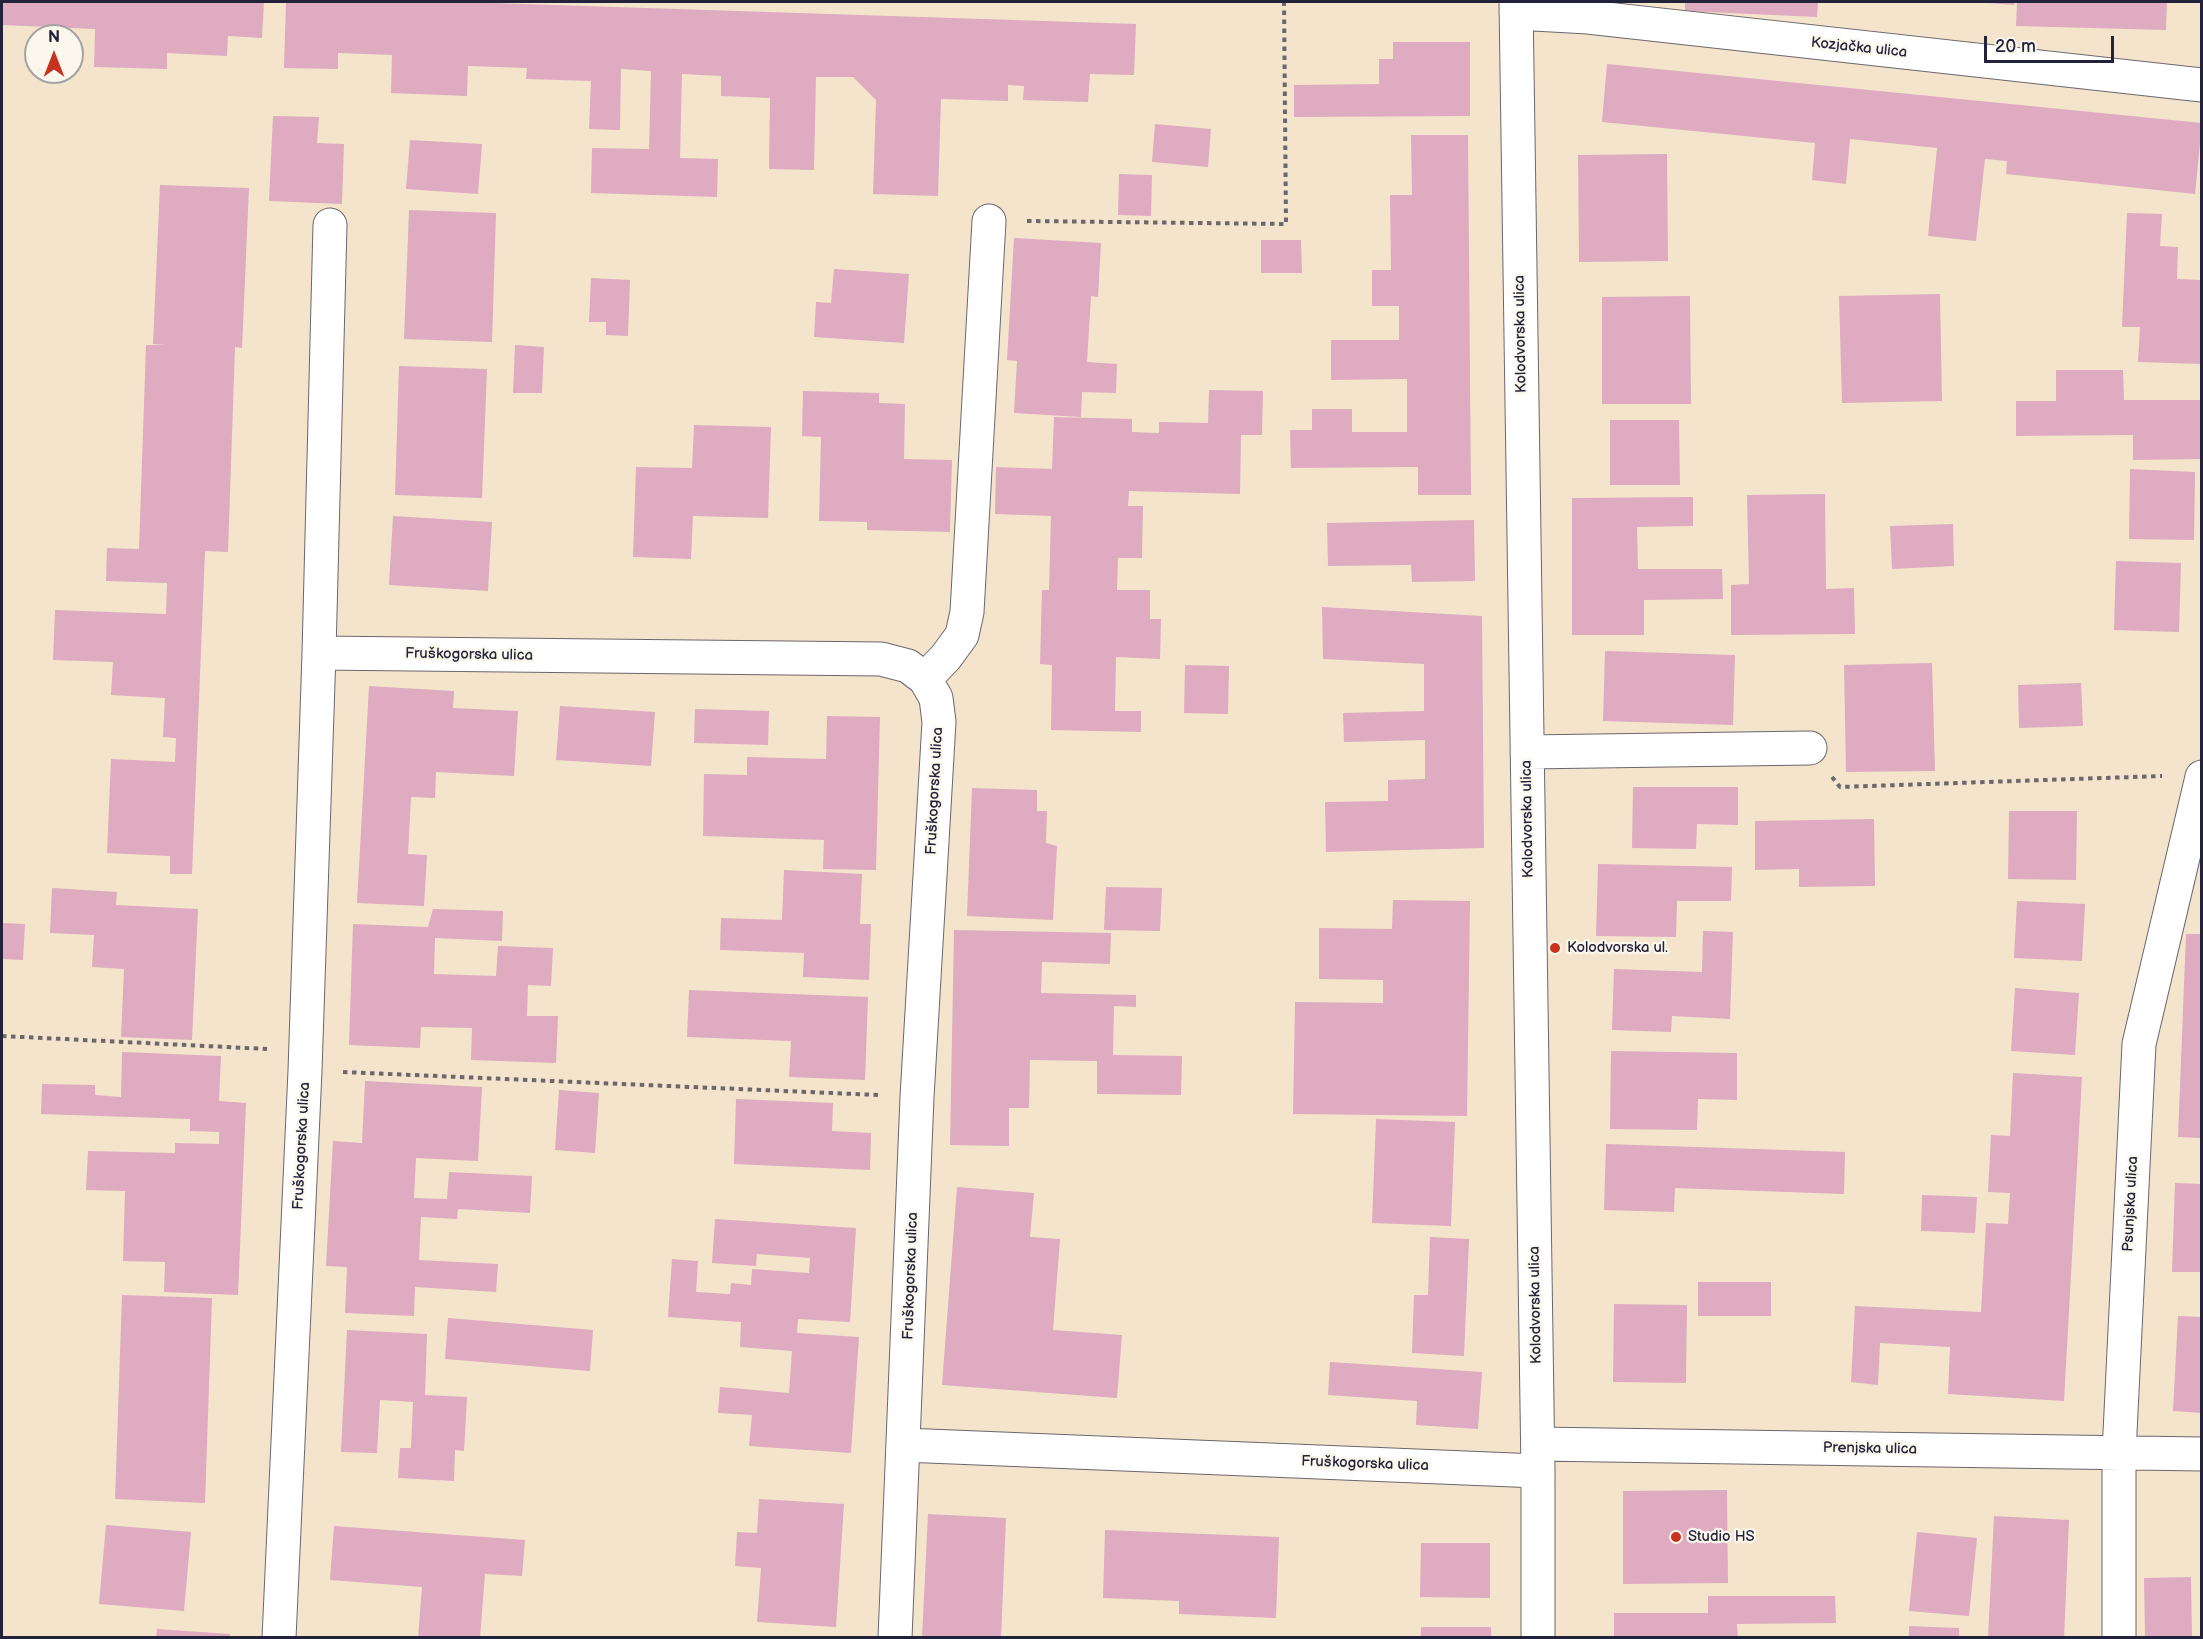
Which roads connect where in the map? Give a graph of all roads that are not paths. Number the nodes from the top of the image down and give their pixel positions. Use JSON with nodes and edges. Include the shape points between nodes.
{"nodes":[{"id":1,"x":1516,"y":7,"type":"edge"},
{"id":2,"x":2202,"y":85,"type":"edge"},
{"id":3,"x":989,"y":221,"type":"road end"},
{"id":4,"x":330,"y":225,"type":"dead end"},
{"id":5,"x":319,"y":653,"type":"junction"},
{"id":6,"x":925,"y":679,"type":"junction"},
{"id":7,"x":1810,"y":748,"type":"road end"},
{"id":8,"x":1527,"y":752,"type":"junction"},
{"id":9,"x":2202,"y":777,"type":"edge"},
{"id":10,"x":904,"y":1445,"type":"junction"},
{"id":11,"x":2119,"y":1453,"type":"junction"},
{"id":12,"x":2202,"y":1454,"type":"edge"},
{"id":13,"x":1538,"y":1457,"type":"junction"},
{"id":14,"x":279,"y":1638,"type":"edge"},
{"id":15,"x":895,"y":1638,"type":"edge"},
{"id":16,"x":1538,"y":1638,"type":"edge"},
{"id":17,"x":2119,"y":1638,"type":"edge"}],
"edges":[{"from":1,"to":2,"type":"street","name":"Kozjačka ulica"},
{"from":1,"to":8,"type":"street","name":"Kolodvorska ulica"},
{"from":3,"to":6,"type":"street","via":[[967,612],[962,635]]},
{"from":4,"to":5,"type":"street","name":"Fruškogorska ulica"},
{"from":5,"to":6,"type":"street","name":"Fruškogorska ulica","via":[[881,659],[908,666]]},
{"from":5,"to":14,"type":"street","name":"Fruškogorska ulica"},
{"from":6,"to":10,"type":"street","name":"Fruškogorska ulica","via":[[936,698],[939,722],[917,1097]]},
{"from":7,"to":8,"type":"street"},
{"from":8,"to":13,"type":"street","name":"Kolodvorska ulica"},
{"from":9,"to":11,"type":"street","name":"Psunjska ulica","via":[[2139,1044]]},
{"from":10,"to":13,"type":"street","name":"Fruškogorska ulica"},
{"from":10,"to":15,"type":"street","name":"Fruškogorska ulica"},
{"from":11,"to":12,"type":"street","name":"Prenjska ulica"},
{"from":11,"to":13,"type":"street","name":"Prenjska ulica"},
{"from":11,"to":17,"type":"street","name":"Psunjska ulica"},
{"from":13,"to":16,"type":"street","name":"Kolodvorska ulica"}]}
